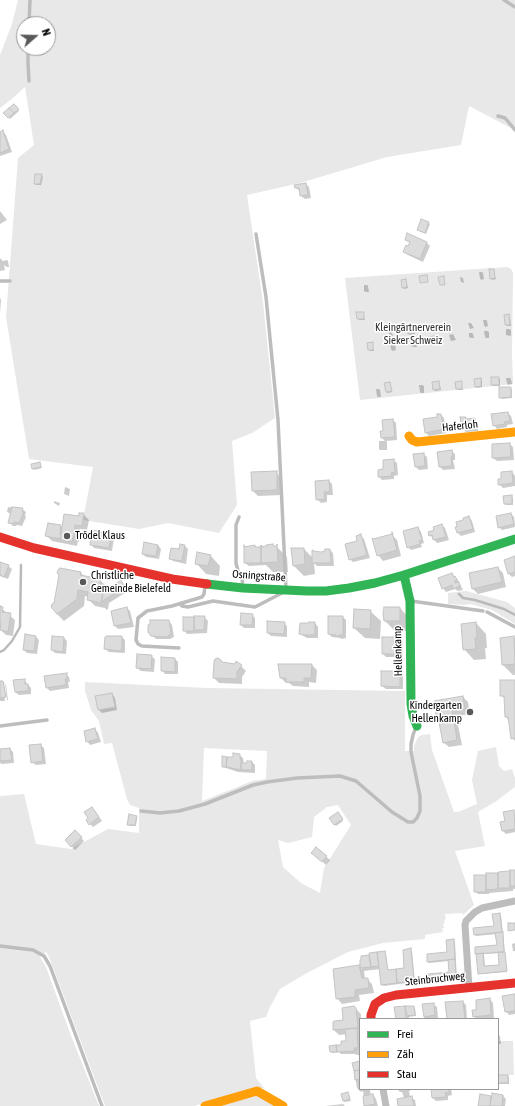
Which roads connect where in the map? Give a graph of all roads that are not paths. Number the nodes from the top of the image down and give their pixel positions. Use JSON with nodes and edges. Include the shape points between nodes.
{"nodes":[{"id":1,"x":30,"y":0,"type":"edge"},
{"id":2,"x":504,"y":0,"type":"edge"},
{"id":3,"x":515,"y":6,"type":"edge"},
{"id":4,"x":29,"y":16,"type":"edge"},
{"id":5,"x":28,"y":56,"type":"edge"},
{"id":6,"x":29,"y":81,"type":"dead end"},
{"id":7,"x":498,"y":116,"type":"dead end"},
{"id":8,"x":515,"y":130,"type":"edge"},
{"id":9,"x":256,"y":234,"type":"dead end"},
{"id":10,"x":0,"y":281,"type":"edge"},
{"id":11,"x":10,"y":281,"type":"dead end"},
{"id":12,"x":515,"y":432,"type":"edge"},
{"id":13,"x":409,"y":436,"type":"dead end"},
{"id":14,"x":240,"y":517,"type":"dead end"},
{"id":15,"x":0,"y":537,"type":"edge"},
{"id":16,"x":515,"y":539,"type":"edge"},
{"id":17,"x":404,"y":575,"type":"junction"},
{"id":18,"x":206,"y":584,"type":"junction"},
{"id":19,"x":243,"y":588,"type":"junction"},
{"id":20,"x":286,"y":591,"type":"junction"},
{"id":21,"x":410,"y":601,"type":"junction"},
{"id":22,"x":180,"y":604,"type":"junction"},
{"id":23,"x":515,"y":627,"type":"edge"},
{"id":24,"x":179,"y":648,"type":"dead end"},
{"id":25,"x":47,"y":720,"type":"dead end"},
{"id":26,"x":0,"y":726,"type":"edge"},
{"id":27,"x":417,"y":726,"type":"joint"},
{"id":28,"x":141,"y":811,"type":"dead end"},
{"id":29,"x":515,"y":901,"type":"edge"},
{"id":30,"x":0,"y":946,"type":"edge"},
{"id":31,"x":515,"y":983,"type":"edge"},
{"id":32,"x":469,"y":988,"type":"junction"},
{"id":33,"x":371,"y":1018,"type":"edge"},
{"id":34,"x":383,"y":1090,"type":"edge"},
{"id":35,"x":102,"y":1106,"type":"edge"},
{"id":36,"x":205,"y":1106,"type":"edge"},
{"id":37,"x":283,"y":1106,"type":"edge"},
{"id":38,"x":386,"y":1106,"type":"edge"}],
"edges":[{"from":1,"to":4,"type":"lane"},
{"from":2,"to":3,"type":"lane"},
{"from":5,"to":6,"type":"lane"},
{"from":7,"to":8,"type":"lane","via":[[505,118]]},
{"from":9,"to":20,"type":"lane","via":[[266,297],[278,420]]},
{"from":10,"to":11,"type":"lane"},
{"from":12,"to":13,"type":"main road","name":"Haferloh","via":[[417,442]]},
{"from":14,"to":19,"type":"lane","via":[[236,525],[236,563]]},
{"from":15,"to":18,"type":"main road","name":"Osningstraße","via":[[34,548]]},
{"from":16,"to":17,"type":"main road","name":"Osningstraße"},
{"from":17,"to":20,"type":"main road","name":"Osningstraße","via":[[349,588]]},
{"from":17,"to":21,"type":"main road","name":"Hellenkamp"},
{"from":18,"to":19,"type":"main road","name":"Osningstraße"},
{"from":18,"to":22,"type":"lane","via":[[202,597]]},
{"from":19,"to":20,"type":"main road","name":"Osningstraße"},
{"from":20,"to":22,"type":"lane","via":[[255,607],[213,601],[188,607]]},
{"from":21,"to":23,"type":"lane","via":[[485,612]]},
{"from":21,"to":27,"type":"main road","name":"Hellenkamp","via":[[411,704]]},
{"from":22,"to":24,"type":"lane","via":[[142,614],[137,622],[136,640],[142,646]]},
{"from":25,"to":26,"type":"lane"},
{"from":27,"to":28,"type":"lane","via":[[410,744],[420,796],[420,811],[413,822],[408,822],[392,812],[356,781],[340,776],[274,781],[253,785],[205,804],[179,810],[165,813]]},
{"from":29,"to":32,"type":"street","via":[[482,908],[466,921]]},
{"from":30,"to":35,"type":"lane","via":[[33,950],[44,956]]},
{"from":31,"to":32,"type":"main road","name":"Steinbruchweg"},
{"from":32,"to":33,"type":"main road","name":"Steinbruchweg","via":[[384,998],[375,1004]]},
{"from":34,"to":38,"type":"street"},
{"from":36,"to":37,"type":"main road","via":[[257,1091]]}]}
